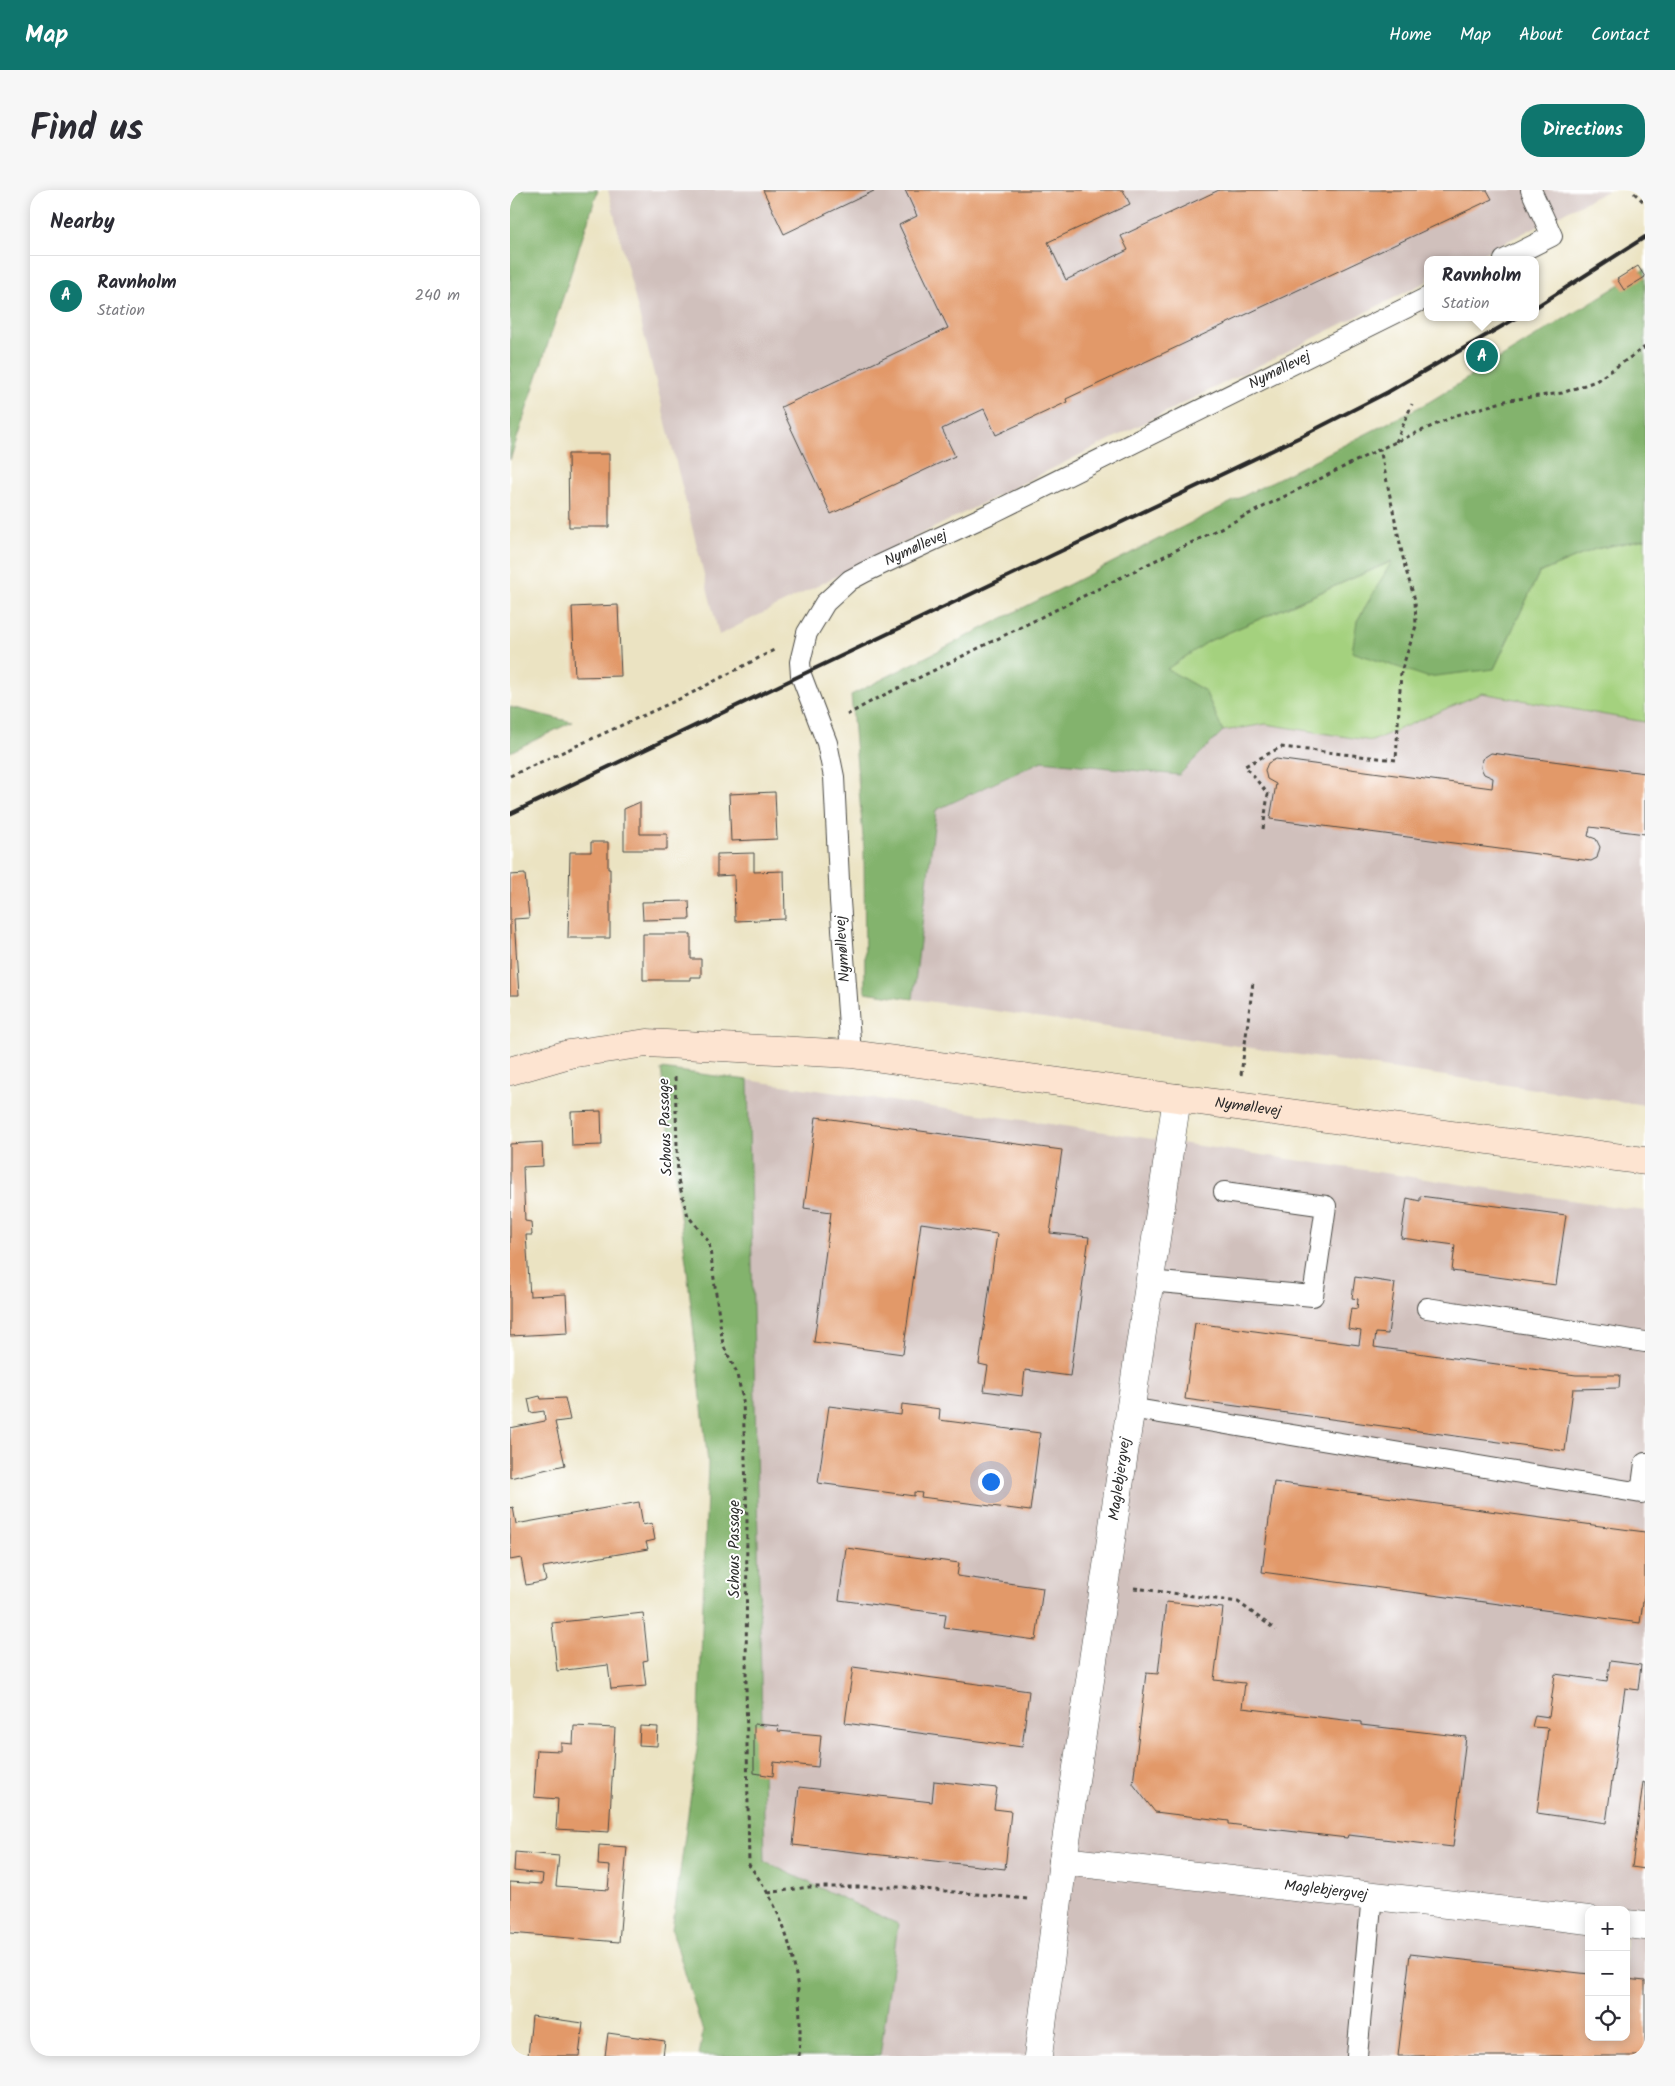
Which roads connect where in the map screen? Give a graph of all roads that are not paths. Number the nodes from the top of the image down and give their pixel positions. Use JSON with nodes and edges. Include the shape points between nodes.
{"nodes":[{"id":1,"x":1531,"y":190,"type":"edge"},
{"id":2,"x":1512,"y":256,"type":"edge"},
{"id":3,"x":1424,"y":299,"type":"edge"},
{"id":4,"x":852,"y":1054,"type":"junction"},
{"id":5,"x":510,"y":1071,"type":"edge"},
{"id":6,"x":1177,"y":1098,"type":"junction"},
{"id":7,"x":1645,"y":1161,"type":"edge"},
{"id":8,"x":1224,"y":1192,"type":"dead end"},
{"id":9,"x":1149,"y":1281,"type":"junction"},
{"id":10,"x":1427,"y":1308,"type":"dead end"},
{"id":11,"x":1645,"y":1342,"type":"edge"},
{"id":12,"x":1130,"y":1408,"type":"junction"},
{"id":13,"x":1645,"y":1463,"type":"edge"},
{"id":14,"x":1063,"y":1861,"type":"junction"},
{"id":15,"x":1372,"y":1895,"type":"junction"},
{"id":16,"x":1585,"y":1920,"type":"edge"},
{"id":17,"x":1630,"y":1924,"type":"edge"},
{"id":18,"x":1645,"y":1926,"type":"edge"},
{"id":19,"x":1038,"y":2056,"type":"edge"},
{"id":20,"x":1357,"y":2056,"type":"edge"}],
"edges":[{"from":1,"to":2,"type":"lane","via":[[1552,236]]},
{"from":3,"to":4,"type":"lane","name":"Nymøllevej","via":[[850,580],[825,603],[808,633],[800,662],[801,675],[827,742],[834,777]]},
{"from":4,"to":5,"type":"street","name":"Nymøllevej","via":[[647,1043],[570,1054]]},
{"from":4,"to":6,"type":"street","name":"Nymøllevej"},
{"from":6,"to":7,"type":"street","name":"Nymøllevej"},
{"from":6,"to":9,"type":"street","name":"Maglebjergvej"},
{"from":8,"to":9,"type":"lane","via":[[1326,1206],[1314,1296]]},
{"from":9,"to":12,"type":"street","name":"Maglebjergvej"},
{"from":10,"to":11,"type":"lane"},
{"from":12,"to":13,"type":"lane","via":[[1640,1493]]},
{"from":12,"to":14,"type":"street","name":"Maglebjergvej"},
{"from":14,"to":15,"type":"street","name":"Maglebjergvej"},
{"from":14,"to":19,"type":"street","name":"Maglebjergvej"},
{"from":15,"to":16,"type":"street","name":"Maglebjergvej"},
{"from":15,"to":20,"type":"lane"},
{"from":17,"to":18,"type":"street"}]}
